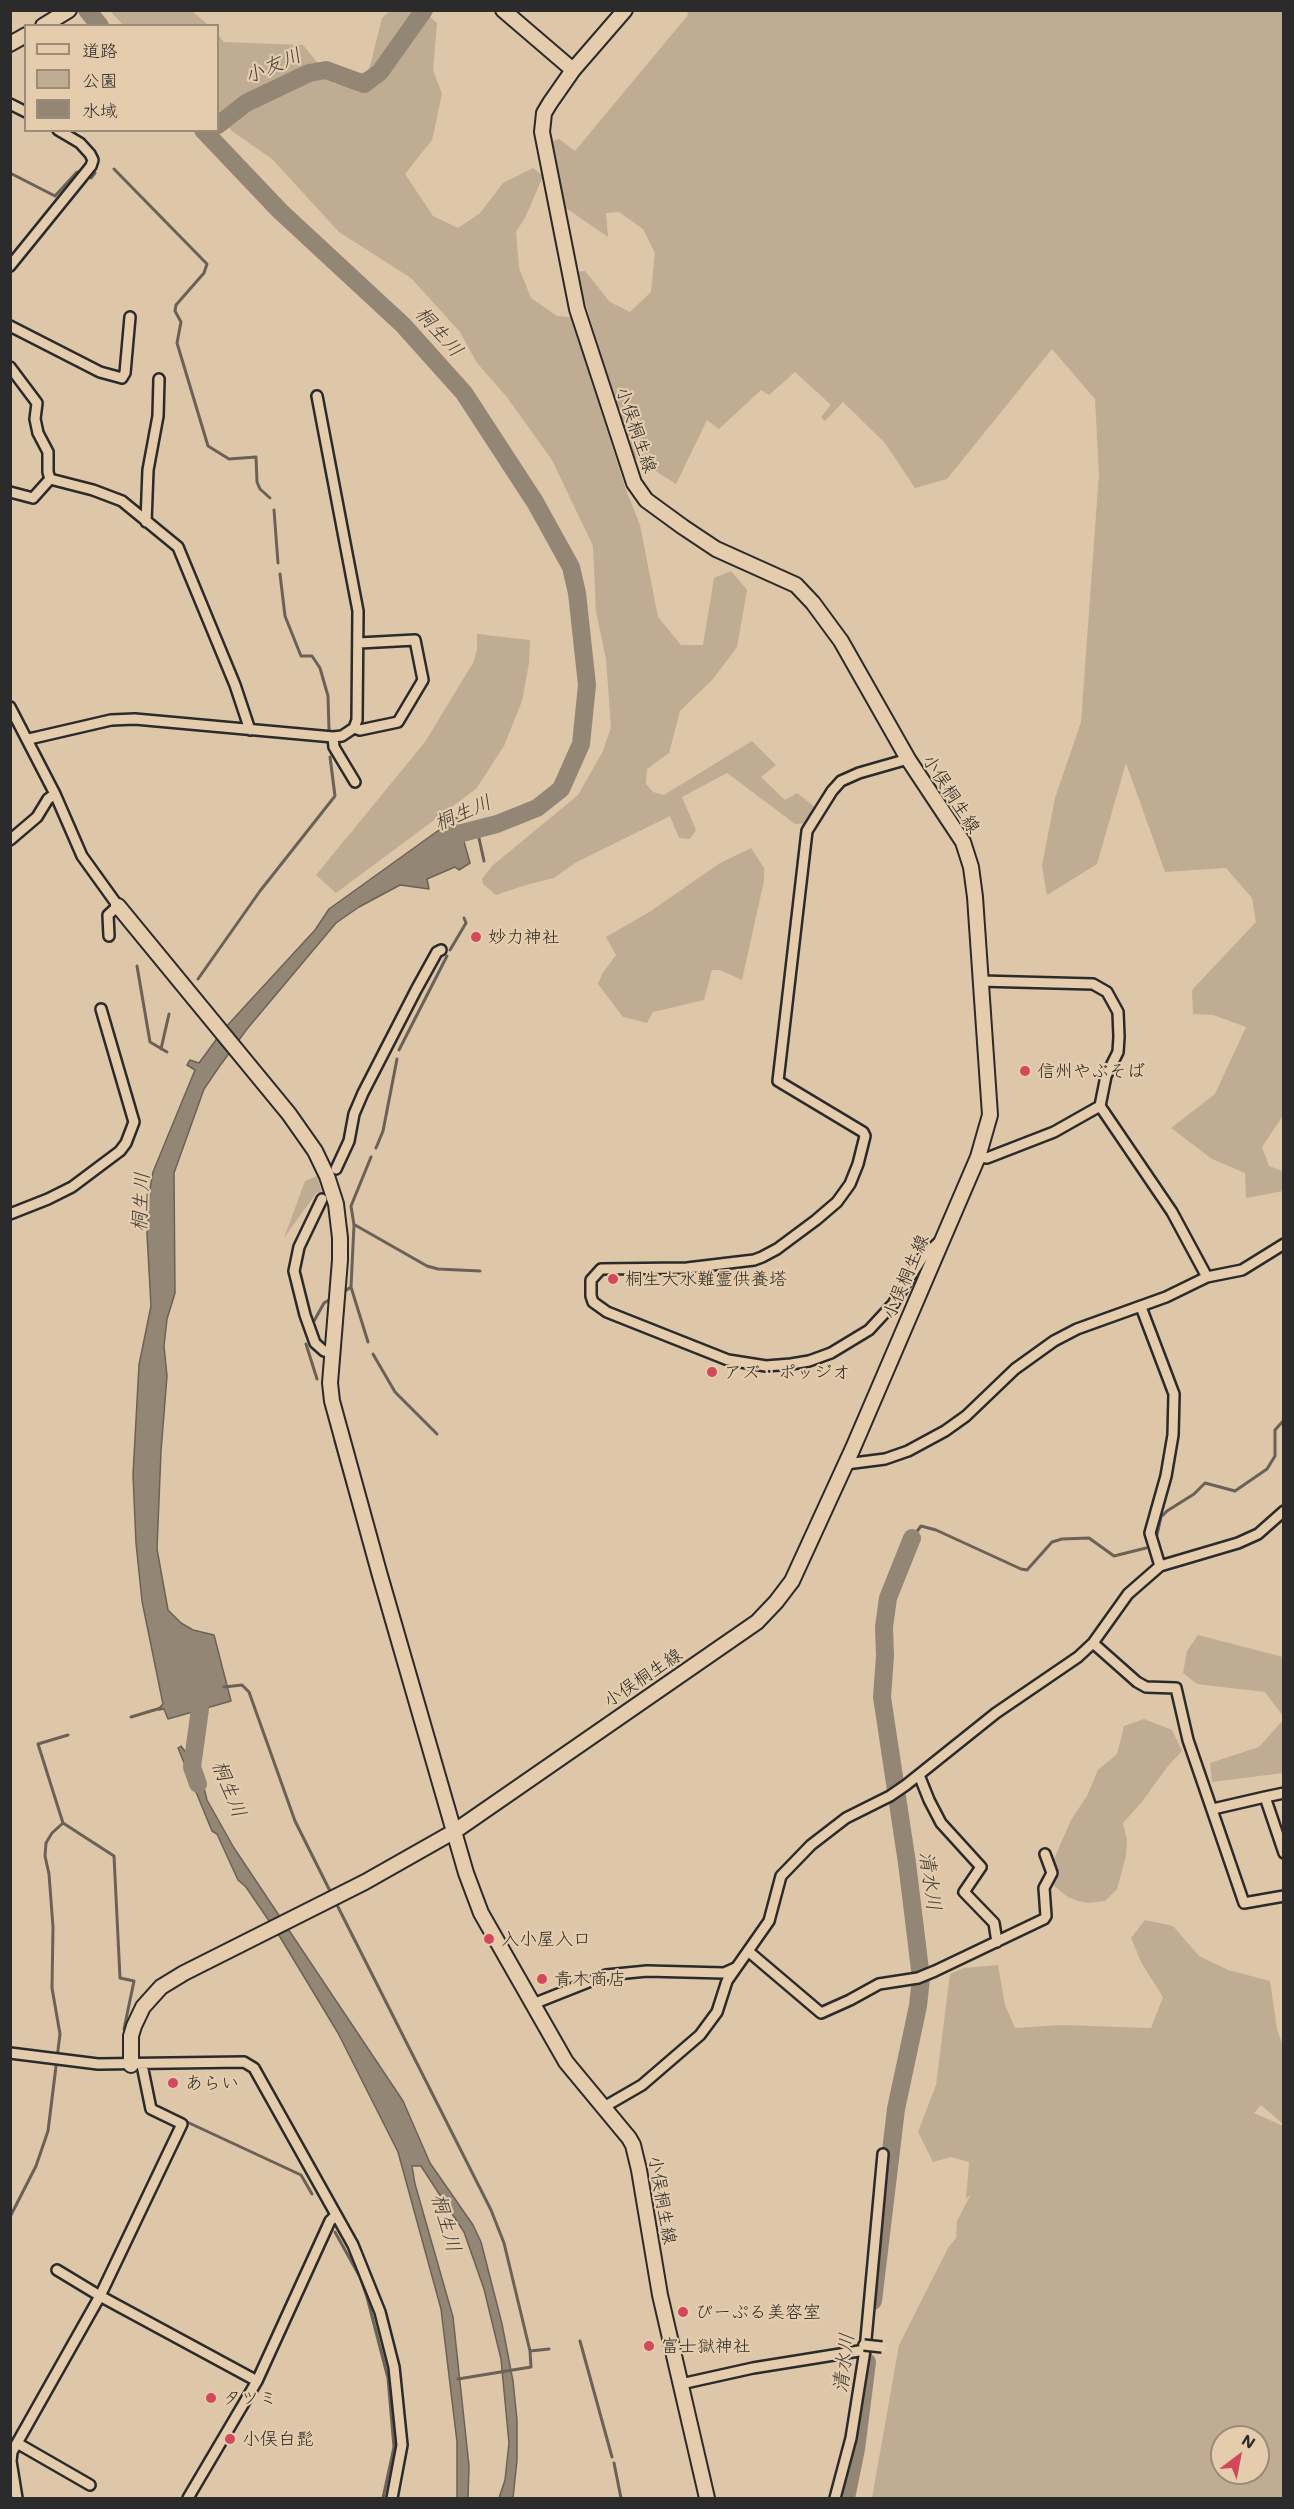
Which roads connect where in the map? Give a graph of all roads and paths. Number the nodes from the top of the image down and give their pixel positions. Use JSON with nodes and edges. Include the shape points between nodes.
{"nodes":[{"id":1,"x":69,"y":10,"type":"edge"},
{"id":2,"x":503,"y":10,"type":"edge"},
{"id":3,"x":625,"y":10,"type":"edge"},
{"id":4,"x":45,"y":24,"type":"edge"},
{"id":5,"x":573,"y":70,"type":"junction"},
{"id":6,"x":10,"y":104,"type":"edge"},
{"id":7,"x":24,"y":111,"type":"edge"},
{"id":8,"x":61,"y":132,"type":"edge"},
{"id":9,"x":10,"y":266,"type":"edge"},
{"id":10,"x":130,"y":317,"type":"dead end"},
{"id":11,"x":12,"y":330,"type":"edge"},
{"id":12,"x":10,"y":367,"type":"edge"},
{"id":13,"x":159,"y":379,"type":"dead end"},
{"id":14,"x":317,"y":396,"type":"dead end"},
{"id":15,"x":50,"y":479,"type":"junction"},
{"id":16,"x":10,"y":492,"type":"edge"},
{"id":17,"x":146,"y":522,"type":"junction"},
{"id":18,"x":359,"y":643,"type":"junction"},
{"id":19,"x":10,"y":707,"type":"edge"},
{"id":20,"x":354,"y":728,"type":"junction"},
{"id":21,"x":250,"y":730,"type":"junction"},
{"id":22,"x":333,"y":737,"type":"junction"},
{"id":23,"x":29,"y":739,"type":"junction"},
{"id":24,"x":908,"y":759,"type":"junction"},
{"id":25,"x":355,"y":782,"type":"dead end"},
{"id":26,"x":56,"y":794,"type":"junction"},
{"id":27,"x":10,"y":840,"type":"edge"},
{"id":28,"x":118,"y":906,"type":"junction"},
{"id":29,"x":109,"y":936,"type":"dead end"},
{"id":30,"x":441,"y":950,"type":"dead end"},
{"id":31,"x":980,"y":981,"type":"junction"},
{"id":32,"x":100,"y":1009,"type":"dead end"},
{"id":33,"x":1100,"y":1106,"type":"junction"},
{"id":34,"x":978,"y":1157,"type":"junction"},
{"id":35,"x":336,"y":1169,"type":"dead end"},
{"id":36,"x":322,"y":1199,"type":"dead end"},
{"id":37,"x":10,"y":1214,"type":"edge"},
{"id":38,"x":942,"y":1239,"type":"junction"},
{"id":39,"x":1284,"y":1244,"type":"edge"},
{"id":40,"x":1207,"y":1277,"type":"junction"},
{"id":41,"x":1141,"y":1307,"type":"junction"},
{"id":42,"x":332,"y":1353,"type":"junction"},
{"id":43,"x":846,"y":1464,"type":"junction"},
{"id":44,"x":1284,"y":1511,"type":"edge"},
{"id":45,"x":1160,"y":1566,"type":"junction"},
{"id":46,"x":1093,"y":1643,"type":"junction"},
{"id":47,"x":918,"y":1775,"type":"junction"},
{"id":48,"x":1284,"y":1792,"type":"edge"},
{"id":49,"x":1266,"y":1797,"type":"junction"},
{"id":50,"x":1213,"y":1809,"type":"junction"},
{"id":51,"x":455,"y":1831,"type":"junction"},
{"id":52,"x":1284,"y":1853,"type":"edge"},
{"id":53,"x":1046,"y":1854,"type":"dead end"},
{"id":54,"x":1284,"y":1896,"type":"edge"},
{"id":55,"x":997,"y":1942,"type":"junction"},
{"id":56,"x":748,"y":1952,"type":"junction"},
{"id":57,"x":737,"y":1967,"type":"junction"},
{"id":58,"x":533,"y":2004,"type":"junction"},
{"id":59,"x":10,"y":2054,"type":"edge"},
{"id":60,"x":136,"y":2065,"type":"junction"},
{"id":61,"x":604,"y":2108,"type":"junction"},
{"id":62,"x":883,"y":2154,"type":"dead end"},
{"id":63,"x":336,"y":2215,"type":"junction"},
{"id":64,"x":57,"y":2270,"type":"dead end"},
{"id":65,"x":100,"y":2296,"type":"junction"},
{"id":66,"x":865,"y":2347,"type":"junction"},
{"id":67,"x":882,"y":2347,"type":"dead end"},
{"id":68,"x":257,"y":2381,"type":"junction"},
{"id":69,"x":681,"y":2384,"type":"junction"},
{"id":70,"x":17,"y":2443,"type":"junction"},
{"id":71,"x":90,"y":2485,"type":"dead end"},
{"id":72,"x":17,"y":2499,"type":"edge"},
{"id":73,"x":188,"y":2499,"type":"edge"},
{"id":74,"x":392,"y":2499,"type":"edge"},
{"id":75,"x":707,"y":2499,"type":"edge"},
{"id":76,"x":836,"y":2499,"type":"edge"}],
"edges":[{"from":1,"to":4,"type":"main road"},
{"from":2,"to":5,"type":"main road"},
{"from":3,"to":5,"type":"main road","name":"小俣桐生線"},
{"from":5,"to":24,"type":"main road","name":"小俣桐生線","via":[[544,113],[542,142],[577,309],[634,483],[646,500],[716,549],[796,585],[842,640]]},
{"from":6,"to":7,"type":"street"},
{"from":8,"to":9,"type":"street","via":[[90,154],[92,166]]},
{"from":10,"to":11,"type":"street","via":[[122,378],[100,372]]},
{"from":12,"to":15,"type":"street","via":[[37,403],[35,419],[48,452]]},
{"from":13,"to":17,"type":"street"},
{"from":14,"to":18,"type":"street","via":[[358,610]]},
{"from":15,"to":16,"type":"street","via":[[33,498]]},
{"from":15,"to":17,"type":"street","via":[[122,501]]},
{"from":17,"to":21,"type":"street","via":[[178,547]]},
{"from":18,"to":20,"type":"street"},
{"from":18,"to":20,"type":"street","via":[[415,640],[423,680],[398,722]]},
{"from":19,"to":23,"type":"street"},
{"from":20,"to":22,"type":"street"},
{"from":21,"to":22,"type":"street"},
{"from":21,"to":23,"type":"street","via":[[127,719]]},
{"from":22,"to":25,"type":"street","via":[[334,747]]},
{"from":23,"to":26,"type":"street"},
{"from":24,"to":31,"type":"main road","name":"小俣桐生線","via":[[963,842],[975,897]]},
{"from":24,"to":38,"type":"street","via":[[841,781],[807,831],[778,1082],[863,1132],[850,1184],[816,1220],[762,1257],[687,1268],[601,1269],[591,1280],[591,1296],[607,1312],[729,1360],[766,1366],[791,1364],[831,1353],[869,1330],[892,1304],[922,1258]]},
{"from":26,"to":27,"type":"street"},
{"from":26,"to":28,"type":"street","via":[[82,856]]},
{"from":28,"to":29,"type":"street","via":[[108,915]]},
{"from":28,"to":42,"type":"main road","via":[[315,1151],[339,1222],[340,1260]]},
{"from":30,"to":35,"type":"street","via":[[363,1093]]},
{"from":31,"to":33,"type":"street","via":[[1093,984],[1104,988],[1116,1006],[1119,1037],[1118,1052],[1106,1076]]},
{"from":31,"to":34,"type":"main road","name":"小俣桐生線","via":[[990,1114]]},
{"from":32,"to":37,"type":"street","via":[[134,1122],[126,1143],[72,1186]]},
{"from":33,"to":34,"type":"street","via":[[1054,1132],[987,1158]]},
{"from":33,"to":40,"type":"street","via":[[1172,1212]]},
{"from":34,"to":38,"type":"main road","name":"小俣桐生線"},
{"from":36,"to":42,"type":"street","via":[[299,1247],[294,1271],[315,1343],[324,1352]]},
{"from":38,"to":43,"type":"main road","name":"小俣桐生線"},
{"from":39,"to":40,"type":"street","via":[[1242,1270]]},
{"from":40,"to":41,"type":"street"},
{"from":41,"to":43,"type":"street","via":[[1054,1341],[1015,1369],[966,1416],[908,1451],[885,1459]]},
{"from":41,"to":45,"type":"street","via":[[1174,1394],[1166,1476],[1150,1533]]},
{"from":42,"to":51,"type":"main road","via":[[330,1383],[336,1421]]},
{"from":43,"to":51,"type":"main road","name":"小俣桐生線","via":[[792,1581],[757,1622]]},
{"from":44,"to":45,"type":"street","via":[[1258,1534],[1238,1544]]},
{"from":45,"to":46,"type":"street","via":[[1128,1594]]},
{"from":46,"to":47,"type":"street"},
{"from":46,"to":50,"type":"street","via":[[1146,1687],[1176,1688],[1188,1740]]},
{"from":47,"to":55,"type":"street","via":[[941,1822],[981,1868],[964,1892],[994,1923]]},
{"from":47,"to":56,"type":"street","via":[[890,1796],[846,1818],[796,1859],[781,1876],[769,1922]]},
{"from":48,"to":49,"type":"street"},
{"from":49,"to":50,"type":"street"},
{"from":49,"to":52,"type":"street"},
{"from":50,"to":54,"type":"street","via":[[1244,1903]]},
{"from":51,"to":58,"type":"main road","name":"小俣桐生線","via":[[481,1913]]},
{"from":51,"to":60,"type":"main road","via":[[172,1980],[153,1994],[138,2015],[131,2036]]},
{"from":53,"to":55,"type":"street","via":[[1052,1873],[1044,1888],[1046,1916]]},
{"from":55,"to":56,"type":"street","via":[[918,1978],[879,1984],[821,2013]]},
{"from":56,"to":57,"type":"street"},
{"from":57,"to":58,"type":"street","via":[[724,1972],[606,1975]]},
{"from":57,"to":61,"type":"street","via":[[727,1981],[717,2012],[700,2035],[642,2085]]},
{"from":58,"to":61,"type":"main road","name":"小俣桐生線","via":[[566,2062]]},
{"from":59,"to":60,"type":"street"},
{"from":60,"to":63,"type":"street","via":[[251,2065]]},
{"from":60,"to":65,"type":"street","via":[[151,2109],[182,2124]]},
{"from":61,"to":69,"type":"main road","name":"小俣桐生線","via":[[635,2151],[660,2295]]},
{"from":62,"to":66,"type":"street"},
{"from":63,"to":68,"type":"street"},
{"from":63,"to":74,"type":"street","via":[[374,2295],[393,2367],[402,2445]]},
{"from":64,"to":65,"type":"street"},
{"from":65,"to":68,"type":"street"},
{"from":65,"to":70,"type":"street"},
{"from":66,"to":67,"type":"street","bridge":true},
{"from":66,"to":69,"type":"street"},
{"from":66,"to":76,"type":"street","via":[[851,2438]]},
{"from":68,"to":73,"type":"street"},
{"from":69,"to":75,"type":"main road","name":"小俣桐生線"},
{"from":70,"to":71,"type":"street"},
{"from":70,"to":72,"type":"street","via":[[10,2461]]}]}
